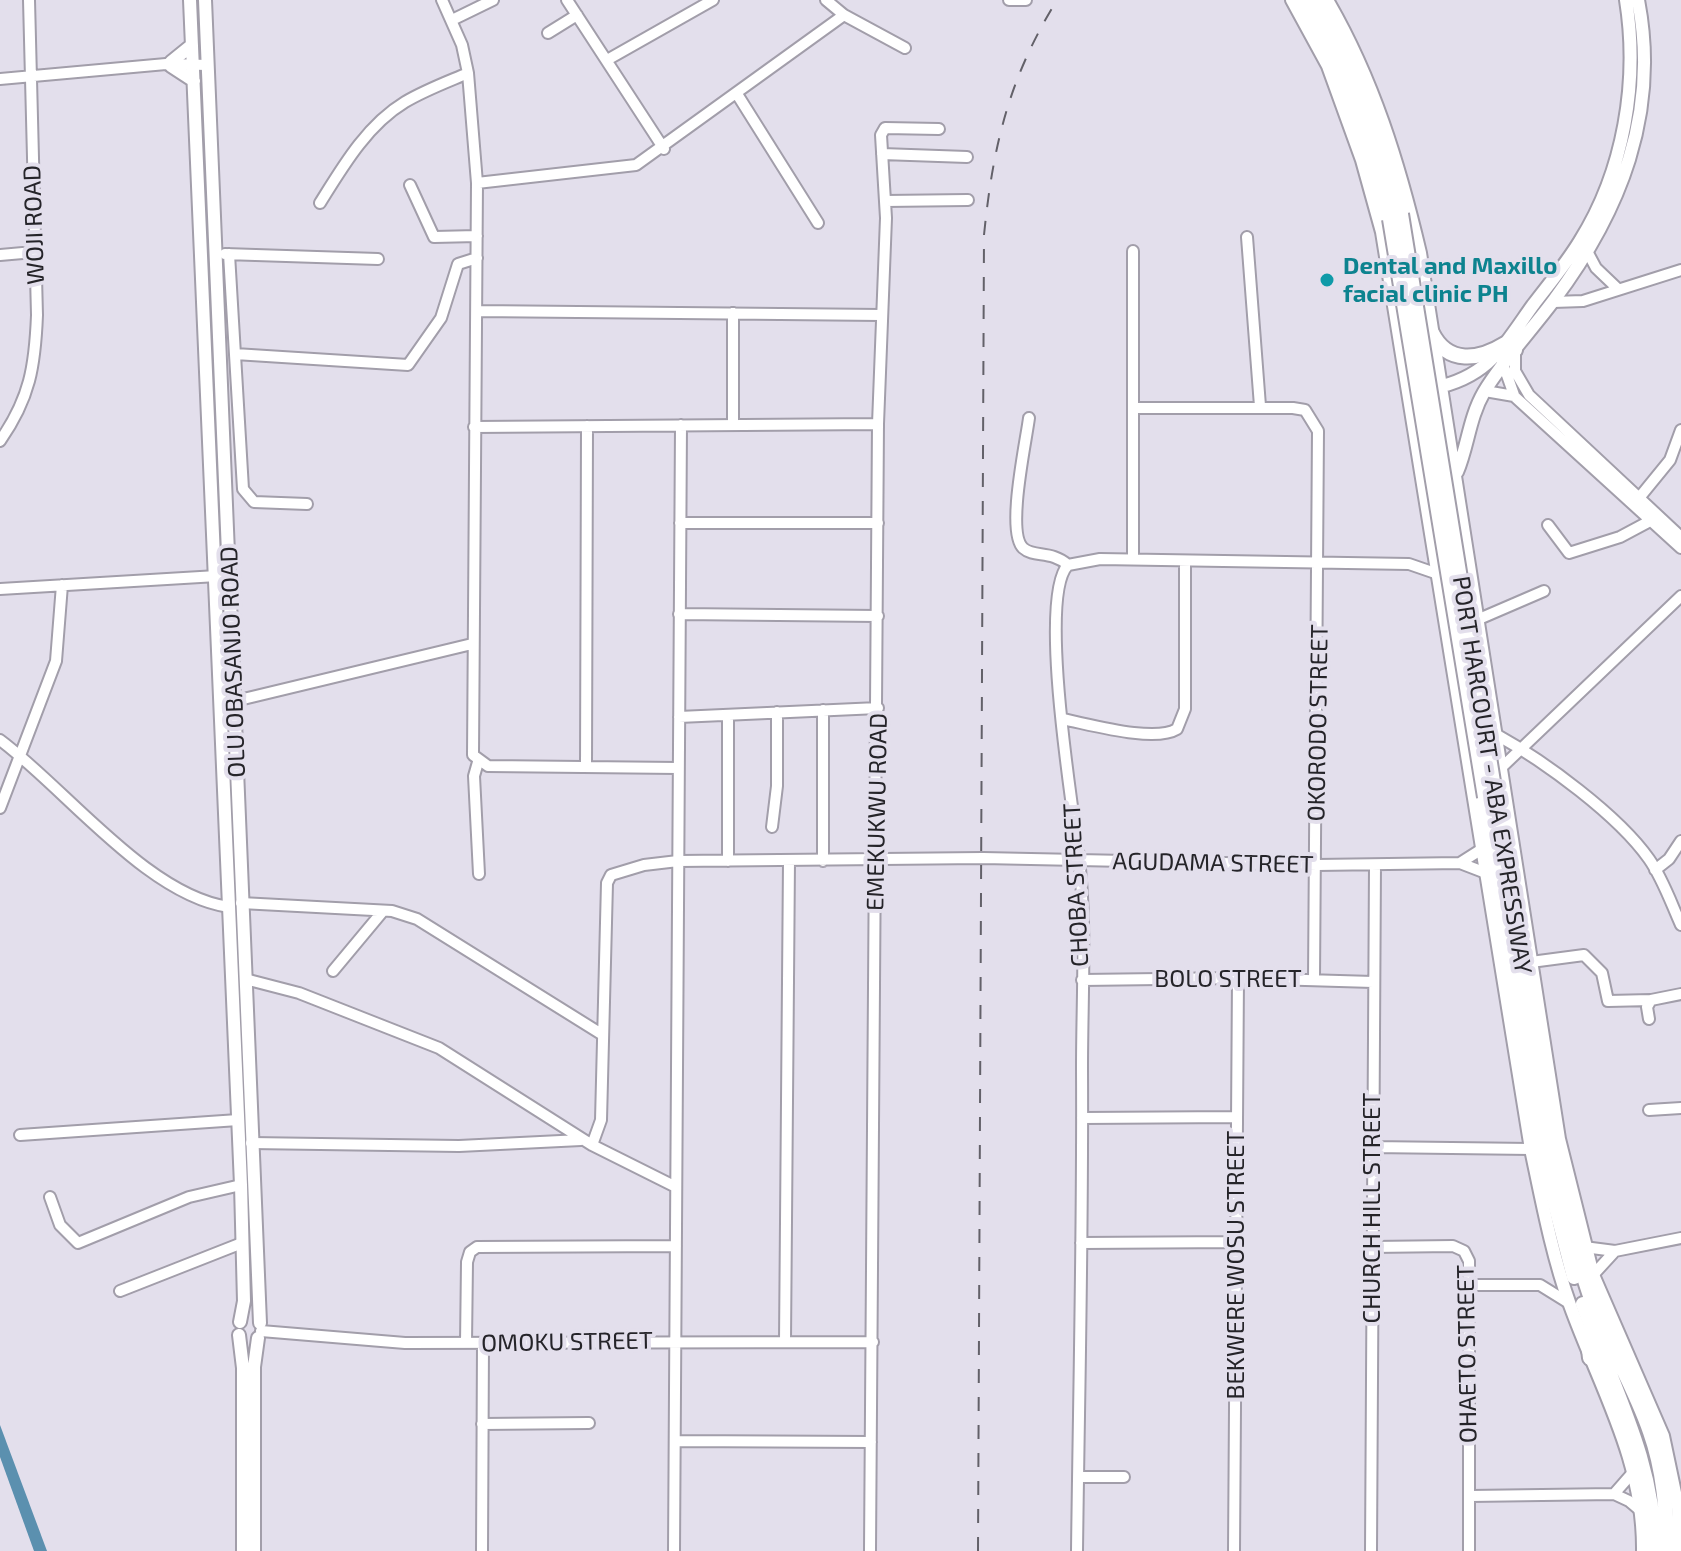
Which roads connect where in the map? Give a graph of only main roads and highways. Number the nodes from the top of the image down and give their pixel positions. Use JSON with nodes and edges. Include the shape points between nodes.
{"nodes":[{"id":1,"x":190,"y":0,"type":"edge"},
{"id":2,"x":205,"y":0,"type":"edge"},
{"id":3,"x":1292,"y":0,"type":"edge"},
{"id":4,"x":1303,"y":0,"type":"edge"},
{"id":5,"x":1316,"y":0,"type":"edge"},
{"id":6,"x":1327,"y":0,"type":"edge"},
{"id":7,"x":1626,"y":0,"type":"edge"},
{"id":8,"x":1638,"y":0,"type":"edge"},
{"id":9,"x":192,"y":45,"type":"junction"},
{"id":10,"x":194,"y":81,"type":"junction"},
{"id":11,"x":1396,"y":217,"type":"junction"},
{"id":12,"x":1432,"y":333,"type":"junction"},
{"id":13,"x":1510,"y":347,"type":"junction"},
{"id":14,"x":1441,"y":386,"type":"junction"},
{"id":15,"x":1409,"y":393,"type":"junction"},
{"id":16,"x":1455,"y":475,"type":"junction"},
{"id":17,"x":1422,"y":482,"type":"junction"},
{"id":18,"x":1490,"y":795,"type":"junction"},
{"id":19,"x":235,"y":905,"type":"junction"},
{"id":20,"x":1588,"y":1275,"type":"junction"},
{"id":21,"x":1576,"y":1304,"type":"junction"},
{"id":22,"x":240,"y":1328,"type":"junction"},
{"id":23,"x":260,"y":1330,"type":"junction"},
{"id":24,"x":1620,"y":1344,"type":"joint"},
{"id":25,"x":1590,"y":1358,"type":"joint"},
{"id":26,"x":1678,"y":1486,"type":"edge"},
{"id":27,"x":1680,"y":1521,"type":"edge"},
{"id":28,"x":243,"y":1551,"type":"edge"},
{"id":29,"x":254,"y":1551,"type":"edge"},
{"id":30,"x":1643,"y":1551,"type":"edge"},
{"id":31,"x":1655,"y":1551,"type":"edge"},
{"id":32,"x":1668,"y":1551,"type":"edge"},
{"id":33,"x":1680,"y":1551,"type":"edge"}],
"edges":[{"from":1,"to":9,"type":"main road","name":"OLU OBASANJO ROAD"},
{"from":2,"to":19,"type":"main road","name":"OLU OBASANJO ROAD","via":[[235,701]]},
{"from":3,"to":15,"type":"main road","via":[[1328,66],[1362,160],[1384,242]]},
{"from":4,"to":11,"type":"highway","name":"PORT HARCOURT - ABA EXPRESSWAY","via":[[1358,115]]},
{"from":5,"to":11,"type":"highway","name":"PORT HARCOURT - ABA EXPRESSWAY","via":[[1376,130]]},
{"from":6,"to":12,"type":"main road","via":[[1387,130],[1420,253]]},
{"from":7,"to":13,"type":"main road","via":[[1632,58],[1629,96],[1605,190],[1582,239]]},
{"from":8,"to":13,"type":"main road","via":[[1643,68],[1631,153],[1609,215],[1553,302]]},
{"from":9,"to":10,"type":"main road","name":"OLU OBASANJO ROAD"},
{"from":9,"to":10,"type":"main road","via":[[169,64]]},
{"from":10,"to":19,"type":"main road","name":"OLU OBASANJO ROAD"},
{"from":11,"to":18,"type":"highway","name":"PORT HARCOURT - ABA EXPRESSWAY","bridge":true},
{"from":12,"to":13,"type":"highway","via":[[1445,352],[1467,358]]},
{"from":12,"to":14,"type":"main road"},
{"from":13,"to":14,"type":"main road","via":[[1479,371]]},
{"from":13,"to":16,"type":"main road","via":[[1469,425]]},
{"from":14,"to":15,"type":"main road"},
{"from":14,"to":16,"type":"main road"},
{"from":15,"to":17,"type":"main road"},
{"from":16,"to":17,"type":"main road","via":[[1441,487]]},
{"from":16,"to":20,"type":"main road","via":[[1559,1139]]},
{"from":17,"to":21,"type":"main road","via":[[1531,1149],[1557,1263]]},
{"from":18,"to":20,"type":"highway","name":"PORT HARCOURT - ABA EXPRESSWAY","via":[[1546,1119]]},
{"from":18,"to":21,"type":"highway","name":"PORT HARCOURT - ABA EXPRESSWAY","via":[[1545,1165]]},
{"from":19,"to":22,"type":"main road","name":"OLU OBASANJO ROAD","via":[[244,1301]]},
{"from":19,"to":23,"type":"main road","name":"OLU OBASANJO ROAD","via":[[245,979]]},
{"from":20,"to":24,"type":"highway"},
{"from":20,"to":32,"type":"highway","name":"PORT HARCOURT - ABA EXPRESSWAY","via":[[1609,1344],[1638,1401],[1662,1475]]},
{"from":21,"to":25,"type":"highway"},
{"from":21,"to":31,"type":"highway","name":"PORT HARCOURT - ABA EXPRESSWAY","via":[[1620,1393],[1646,1467]]},
{"from":22,"to":23,"type":"main road","via":[[250,1317]]},
{"from":22,"to":23,"type":"main road","via":[[248,1341]]},
{"from":22,"to":28,"type":"main road","name":"OLU OBASANJO ROAD"},
{"from":23,"to":29,"type":"main road","name":"OLU OBASANJO ROAD","via":[[254,1367]]},
{"from":24,"to":26,"type":"main road","via":[[1663,1436]]},
{"from":25,"to":30,"type":"main road","via":[[1635,1470]]},
{"from":26,"to":27,"type":"main road"},
{"from":27,"to":33,"type":"main road"}]}
